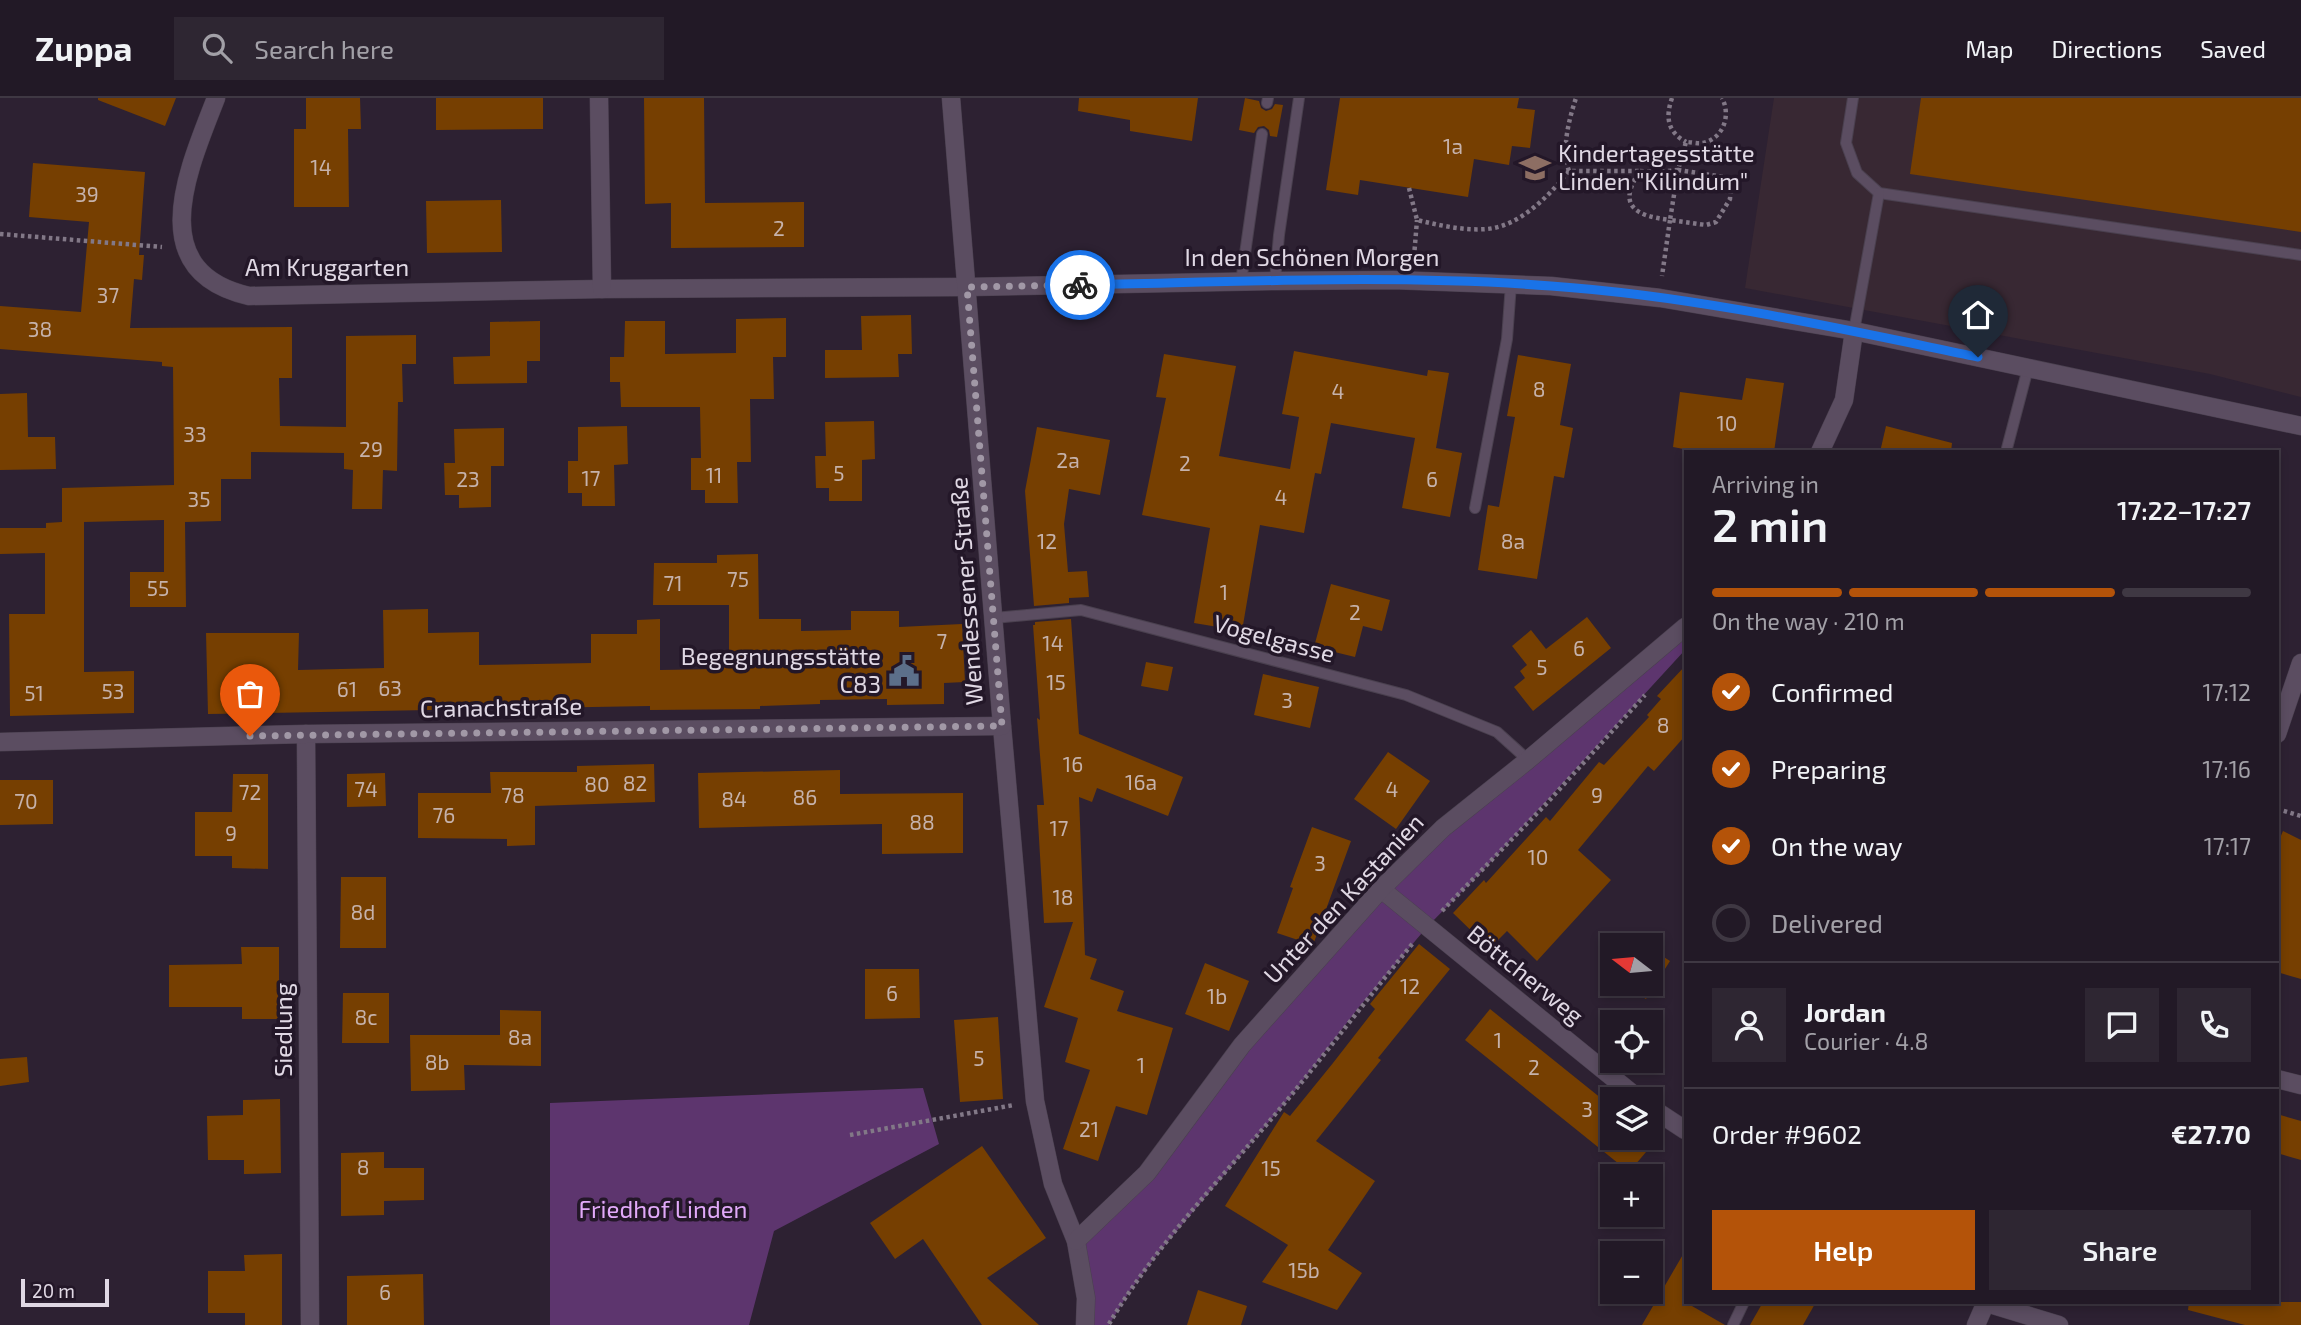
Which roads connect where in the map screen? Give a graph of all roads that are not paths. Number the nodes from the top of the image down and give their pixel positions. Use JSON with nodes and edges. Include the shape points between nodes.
{"nodes":[{"id":1,"x":216,"y":98,"type":"edge"},
{"id":2,"x":599,"y":98,"type":"edge"},
{"id":3,"x":951,"y":98,"type":"edge"},
{"id":4,"x":1299,"y":98,"type":"edge"},
{"id":5,"x":1853,"y":98,"type":"edge"},
{"id":6,"x":1262,"y":134,"type":"dead end"},
{"id":7,"x":1879,"y":192,"type":"junction"},
{"id":8,"x":2301,"y":255,"type":"edge"},
{"id":9,"x":1275,"y":281,"type":"junction"},
{"id":10,"x":1241,"y":282,"type":"junction"},
{"id":11,"x":1511,"y":284,"type":"junction"},
{"id":12,"x":967,"y":287,"type":"junction"},
{"id":13,"x":602,"y":289,"type":"junction"},
{"id":14,"x":1854,"y":331,"type":"junction"},
{"id":15,"x":2028,"y":368,"type":"junction"},
{"id":16,"x":2301,"y":426,"type":"edge"},
{"id":17,"x":1821,"y":450,"type":"edge"},
{"id":18,"x":2007,"y":450,"type":"edge"},
{"id":19,"x":1475,"y":508,"type":"dead end"},
{"id":20,"x":993,"y":618,"type":"junction"},
{"id":21,"x":1684,"y":628,"type":"edge"},
{"id":22,"x":2301,"y":663,"type":"edge"},
{"id":23,"x":1002,"y":726,"type":"junction"},
{"id":24,"x":2279,"y":728,"type":"edge"},
{"id":25,"x":306,"y":734,"type":"junction"},
{"id":26,"x":0,"y":742,"type":"edge"},
{"id":27,"x":1528,"y":760,"type":"junction"},
{"id":28,"x":1381,"y":890,"type":"junction"},
{"id":29,"x":2279,"y":1080,"type":"edge"},
{"id":30,"x":2301,"y":1085,"type":"edge"},
{"id":31,"x":1624,"y":1087,"type":"edge"},
{"id":32,"x":1663,"y":1116,"type":"edge"},
{"id":33,"x":1684,"y":1129,"type":"edge"},
{"id":34,"x":1076,"y":1241,"type":"junction"},
{"id":35,"x":1743,"y":1304,"type":"edge"},
{"id":36,"x":1984,"y":1304,"type":"edge"},
{"id":37,"x":1991,"y":1304,"type":"edge"},
{"id":38,"x":310,"y":1325,"type":"edge"},
{"id":39,"x":1084,"y":1325,"type":"edge"},
{"id":40,"x":1733,"y":1325,"type":"edge"},
{"id":41,"x":1976,"y":1325,"type":"edge"},
{"id":42,"x":2059,"y":1325,"type":"edge"}],
"edges":[{"from":1,"to":13,"type":"street","name":"Am Kruggarten","via":[[184,191],[183,234],[193,265],[227,291],[249,296]]},
{"from":2,"to":13,"type":"street"},
{"from":3,"to":12,"type":"street","name":"Wendessener Straße"},
{"from":4,"to":9,"type":"lane"},
{"from":5,"to":7,"type":"lane","via":[[1846,143],[1857,173]]},
{"from":6,"to":10,"type":"lane"},
{"from":7,"to":8,"type":"lane"},
{"from":7,"to":14,"type":"lane"},
{"from":9,"to":10,"type":"street","name":"In den Schönen Morgen"},
{"from":9,"to":11,"type":"street","name":"In den Schönen Morgen"},
{"from":10,"to":12,"type":"street","name":"In den Schönen Morgen"},
{"from":11,"to":14,"type":"street","name":"In den Schönen Morgen","via":[[1660,298]]},
{"from":11,"to":19,"type":"lane","via":[[1507,339]]},
{"from":12,"to":13,"type":"street","name":"Am Kruggarten"},
{"from":12,"to":20,"type":"street","name":"Wendessener Straße"},
{"from":14,"to":15,"type":"street","name":"In den Schönen Morgen"},
{"from":14,"to":17,"type":"street","via":[[1843,400]]},
{"from":15,"to":16,"type":"street","name":"In den Schönen Morgen"},
{"from":15,"to":18,"type":"lane"},
{"from":20,"to":23,"type":"street","name":"Wendessener Straße"},
{"from":20,"to":27,"type":"lane","name":"Vogelgasse","via":[[1082,610],[1406,695],[1497,732]]},
{"from":21,"to":27,"type":"street","name":"Unter den Kastanien"},
{"from":22,"to":24,"type":"street"},
{"from":23,"to":25,"type":"street","name":"Cranachstraße"},
{"from":23,"to":34,"type":"street","name":"Wendessener Straße","via":[[1035,1101],[1053,1184]]},
{"from":25,"to":26,"type":"street","name":"Cranachstraße"},
{"from":25,"to":38,"type":"street","name":"Siedlung"},
{"from":27,"to":28,"type":"street","name":"Unter den Kastanien","via":[[1443,828]]},
{"from":28,"to":31,"type":"street","name":"Böttcherweg"},
{"from":28,"to":34,"type":"street","name":"Unter den Kastanien","via":[[1242,1045],[1147,1174]]},
{"from":29,"to":30,"type":"street"},
{"from":32,"to":33,"type":"street"},
{"from":34,"to":39,"type":"street","name":"Wendessener Straße","via":[[1086,1298]]},
{"from":35,"to":40,"type":"lane"},
{"from":36,"to":41,"type":"street"},
{"from":37,"to":42,"type":"street"}]}
